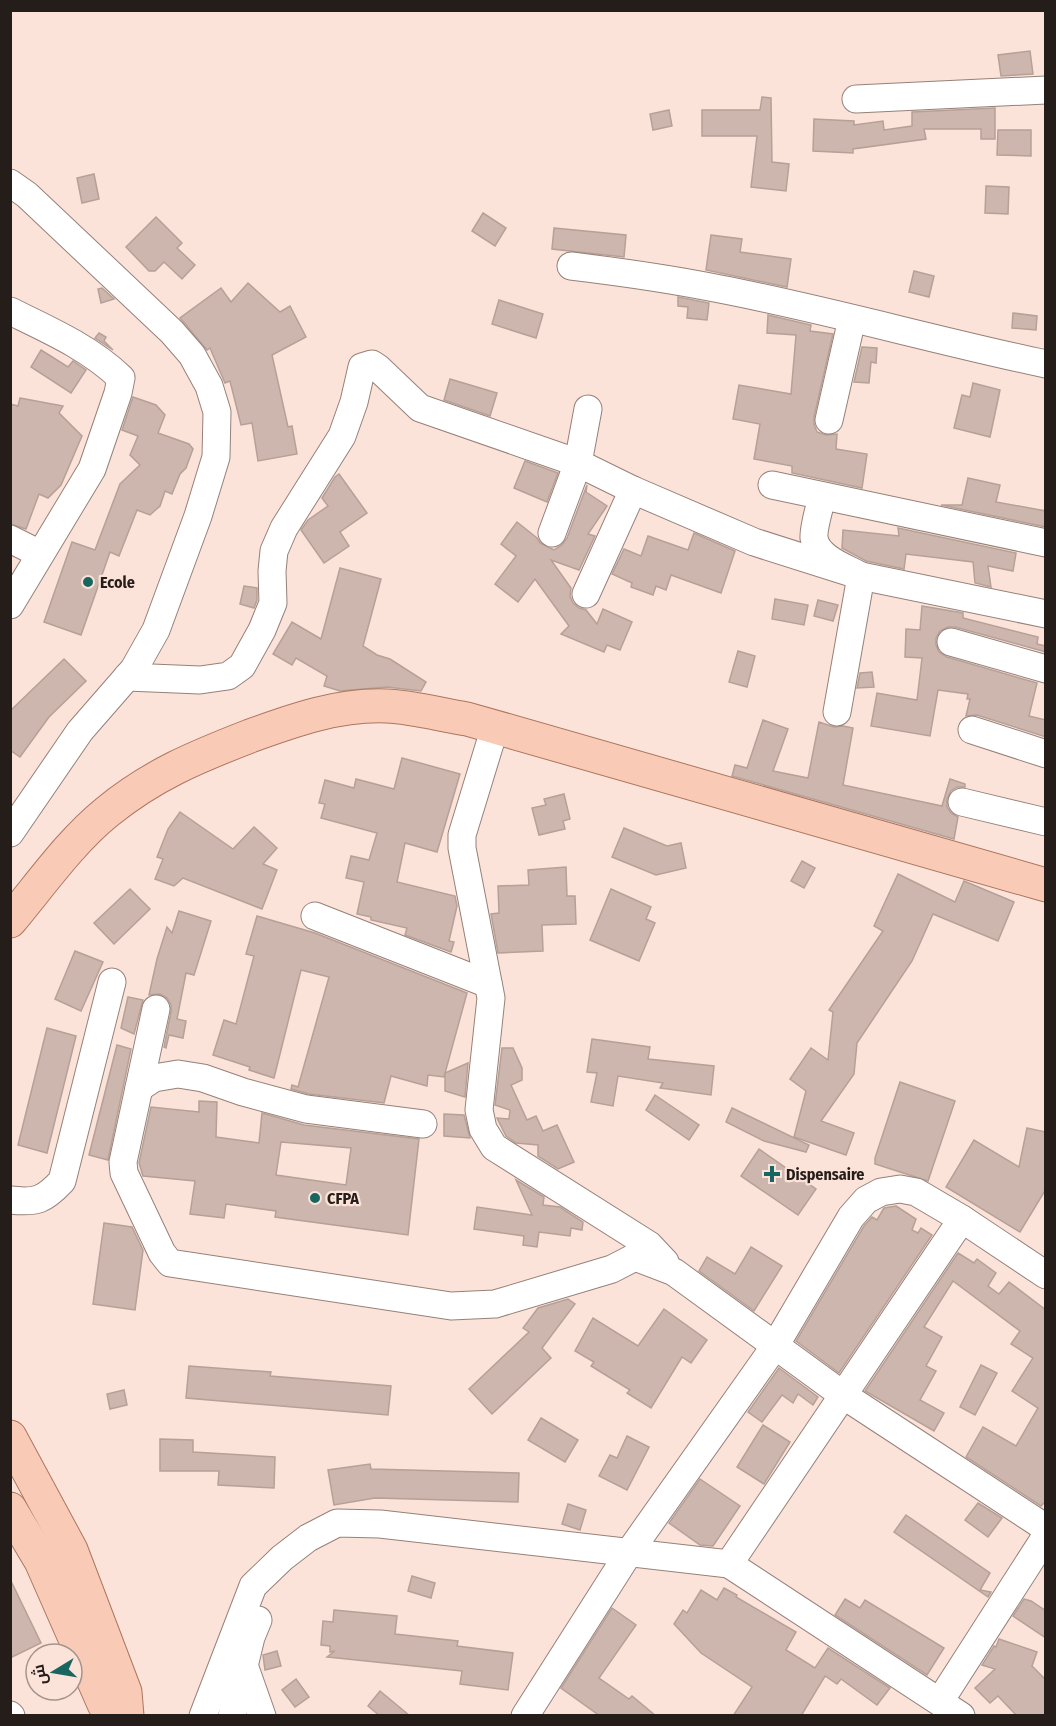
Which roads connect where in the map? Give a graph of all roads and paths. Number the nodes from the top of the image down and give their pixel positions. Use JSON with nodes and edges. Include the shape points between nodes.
{"nodes":[{"id":1,"x":1046,"y":90,"type":"edge"},
{"id":2,"x":856,"y":99,"type":"dead end"},
{"id":3,"x":10,"y":183,"type":"edge"},
{"id":4,"x":571,"y":266,"type":"dead end"},
{"id":5,"x":10,"y":311,"type":"edge"},
{"id":6,"x":852,"y":319,"type":"junction"},
{"id":7,"x":1046,"y":364,"type":"edge"},
{"id":8,"x":588,"y":409,"type":"dead end"},
{"id":9,"x":829,"y":420,"type":"dead end"},
{"id":10,"x":578,"y":463,"type":"junction"},
{"id":11,"x":772,"y":485,"type":"dead end"},
{"id":12,"x":633,"y":490,"type":"junction"},
{"id":13,"x":822,"y":496,"type":"junction"},
{"id":14,"x":552,"y":533,"type":"dead end"},
{"id":15,"x":10,"y":539,"type":"edge"},
{"id":16,"x":1046,"y":543,"type":"edge"},
{"id":17,"x":40,"y":554,"type":"junction"},
{"id":18,"x":861,"y":576,"type":"junction"},
{"id":19,"x":586,"y":594,"type":"dead end"},
{"id":20,"x":10,"y":605,"type":"edge"},
{"id":21,"x":1046,"y":614,"type":"edge"},
{"id":22,"x":951,"y":642,"type":"dead end"},
{"id":23,"x":1046,"y":669,"type":"edge"},
{"id":24,"x":126,"y":677,"type":"junction"},
{"id":25,"x":837,"y":712,"type":"dead end"},
{"id":26,"x":495,"y":728,"type":"junction"},
{"id":27,"x":972,"y":730,"type":"dead end"},
{"id":28,"x":1046,"y":754,"type":"edge"},
{"id":29,"x":962,"y":802,"type":"dead end"},
{"id":30,"x":1046,"y":822,"type":"edge"},
{"id":31,"x":10,"y":833,"type":"edge"},
{"id":32,"x":1046,"y":885,"type":"edge"},
{"id":33,"x":315,"y":916,"type":"dead end"},
{"id":34,"x":10,"y":921,"type":"edge"},
{"id":35,"x":112,"y":982,"type":"dead end"},
{"id":36,"x":488,"y":984,"type":"junction"},
{"id":37,"x":156,"y":1009,"type":"dead end"},
{"id":38,"x":139,"y":1088,"type":"junction"},
{"id":39,"x":423,"y":1124,"type":"dead end"},
{"id":40,"x":10,"y":1200,"type":"edge"},
{"id":41,"x":962,"y":1219,"type":"junction"},
{"id":42,"x":674,"y":1272,"type":"junction"},
{"id":43,"x":1046,"y":1275,"type":"edge"},
{"id":44,"x":775,"y":1346,"type":"junction"},
{"id":45,"x":843,"y":1395,"type":"junction"},
{"id":46,"x":10,"y":1437,"type":"edge"},
{"id":47,"x":10,"y":1509,"type":"edge"},
{"id":48,"x":1046,"y":1528,"type":"edge"},
{"id":49,"x":1046,"y":1536,"type":"edge"},
{"id":50,"x":630,"y":1551,"type":"junction"},
{"id":51,"x":729,"y":1564,"type":"junction"},
{"id":52,"x":235,"y":1662,"type":"junction"},
{"id":53,"x":951,"y":1708,"type":"edge"},
{"id":54,"x":112,"y":1716,"type":"edge"},
{"id":55,"x":126,"y":1716,"type":"edge"},
{"id":56,"x":203,"y":1716,"type":"edge"},
{"id":57,"x":232,"y":1716,"type":"edge"},
{"id":58,"x":262,"y":1716,"type":"edge"},
{"id":59,"x":525,"y":1716,"type":"edge"}],
"edges":[{"from":1,"to":2,"type":"street"},
{"from":3,"to":24,"type":"street","via":[[172,332],[192,355],[209,386],[217,412],[216,457],[198,516],[156,630]]},
{"from":4,"to":6,"type":"street","via":[[721,289]]},
{"from":5,"to":17,"type":"street","via":[[103,361],[121,378],[92,469]]},
{"from":6,"to":7,"type":"street"},
{"from":6,"to":9,"type":"street"},
{"from":8,"to":10,"type":"street"},
{"from":10,"to":12,"type":"street"},
{"from":10,"to":14,"type":"street"},
{"from":10,"to":24,"type":"street","via":[[420,408],[378,368],[366,365],[362,367],[342,436],[284,528],[274,551],[273,603],[242,666],[228,676],[200,680]]},
{"from":11,"to":13,"type":"street"},
{"from":12,"to":18,"type":"street","via":[[754,542]]},
{"from":12,"to":19,"type":"street"},
{"from":13,"to":16,"type":"street"},
{"from":13,"to":18,"type":"street","via":[[814,537],[818,546],[825,556]]},
{"from":15,"to":17,"type":"street"},
{"from":17,"to":20,"type":"street"},
{"from":18,"to":21,"type":"street"},
{"from":18,"to":25,"type":"street"},
{"from":22,"to":23,"type":"street"},
{"from":24,"to":31,"type":"street","via":[[80,731]]},
{"from":26,"to":32,"type":"main road"},
{"from":26,"to":34,"type":"main road","via":[[467,719],[387,706],[349,708],[300,717],[193,758],[146,784],[106,813],[76,842]]},
{"from":26,"to":36,"type":"street","via":[[462,834]]},
{"from":27,"to":28,"type":"street"},
{"from":29,"to":30,"type":"street"},
{"from":33,"to":36,"type":"street"},
{"from":35,"to":40,"type":"street","via":[[62,1181],[47,1197],[27,1202]]},
{"from":36,"to":42,"type":"street","via":[[491,998],[479,1110],[483,1129],[494,1147],[649,1245]]},
{"from":37,"to":38,"type":"street"},
{"from":38,"to":39,"type":"street","via":[[154,1078],[178,1074],[306,1109]]},
{"from":38,"to":42,"type":"street","via":[[124,1173],[170,1263],[451,1306],[495,1304],[612,1269],[635,1257]]},
{"from":41,"to":43,"type":"street"},
{"from":41,"to":44,"type":"street","via":[[916,1191],[881,1192],[866,1200],[851,1217]]},
{"from":41,"to":45,"type":"street"},
{"from":42,"to":44,"type":"street"},
{"from":44,"to":45,"type":"street"},
{"from":44,"to":50,"type":"street"},
{"from":45,"to":48,"type":"street"},
{"from":45,"to":51,"type":"street"},
{"from":46,"to":55,"type":"main road","via":[[71,1550],[125,1692]]},
{"from":47,"to":54,"type":"main road","via":[[41,1561]]},
{"from":49,"to":53,"type":"street"},
{"from":50,"to":51,"type":"street"},
{"from":50,"to":52,"type":"street","via":[[380,1524],[337,1523],[308,1538],[253,1586]]},
{"from":50,"to":59,"type":"street"},
{"from":51,"to":53,"type":"street"},
{"from":52,"to":56,"type":"street"},
{"from":52,"to":57,"type":"street"},
{"from":52,"to":58,"type":"street"}]}
